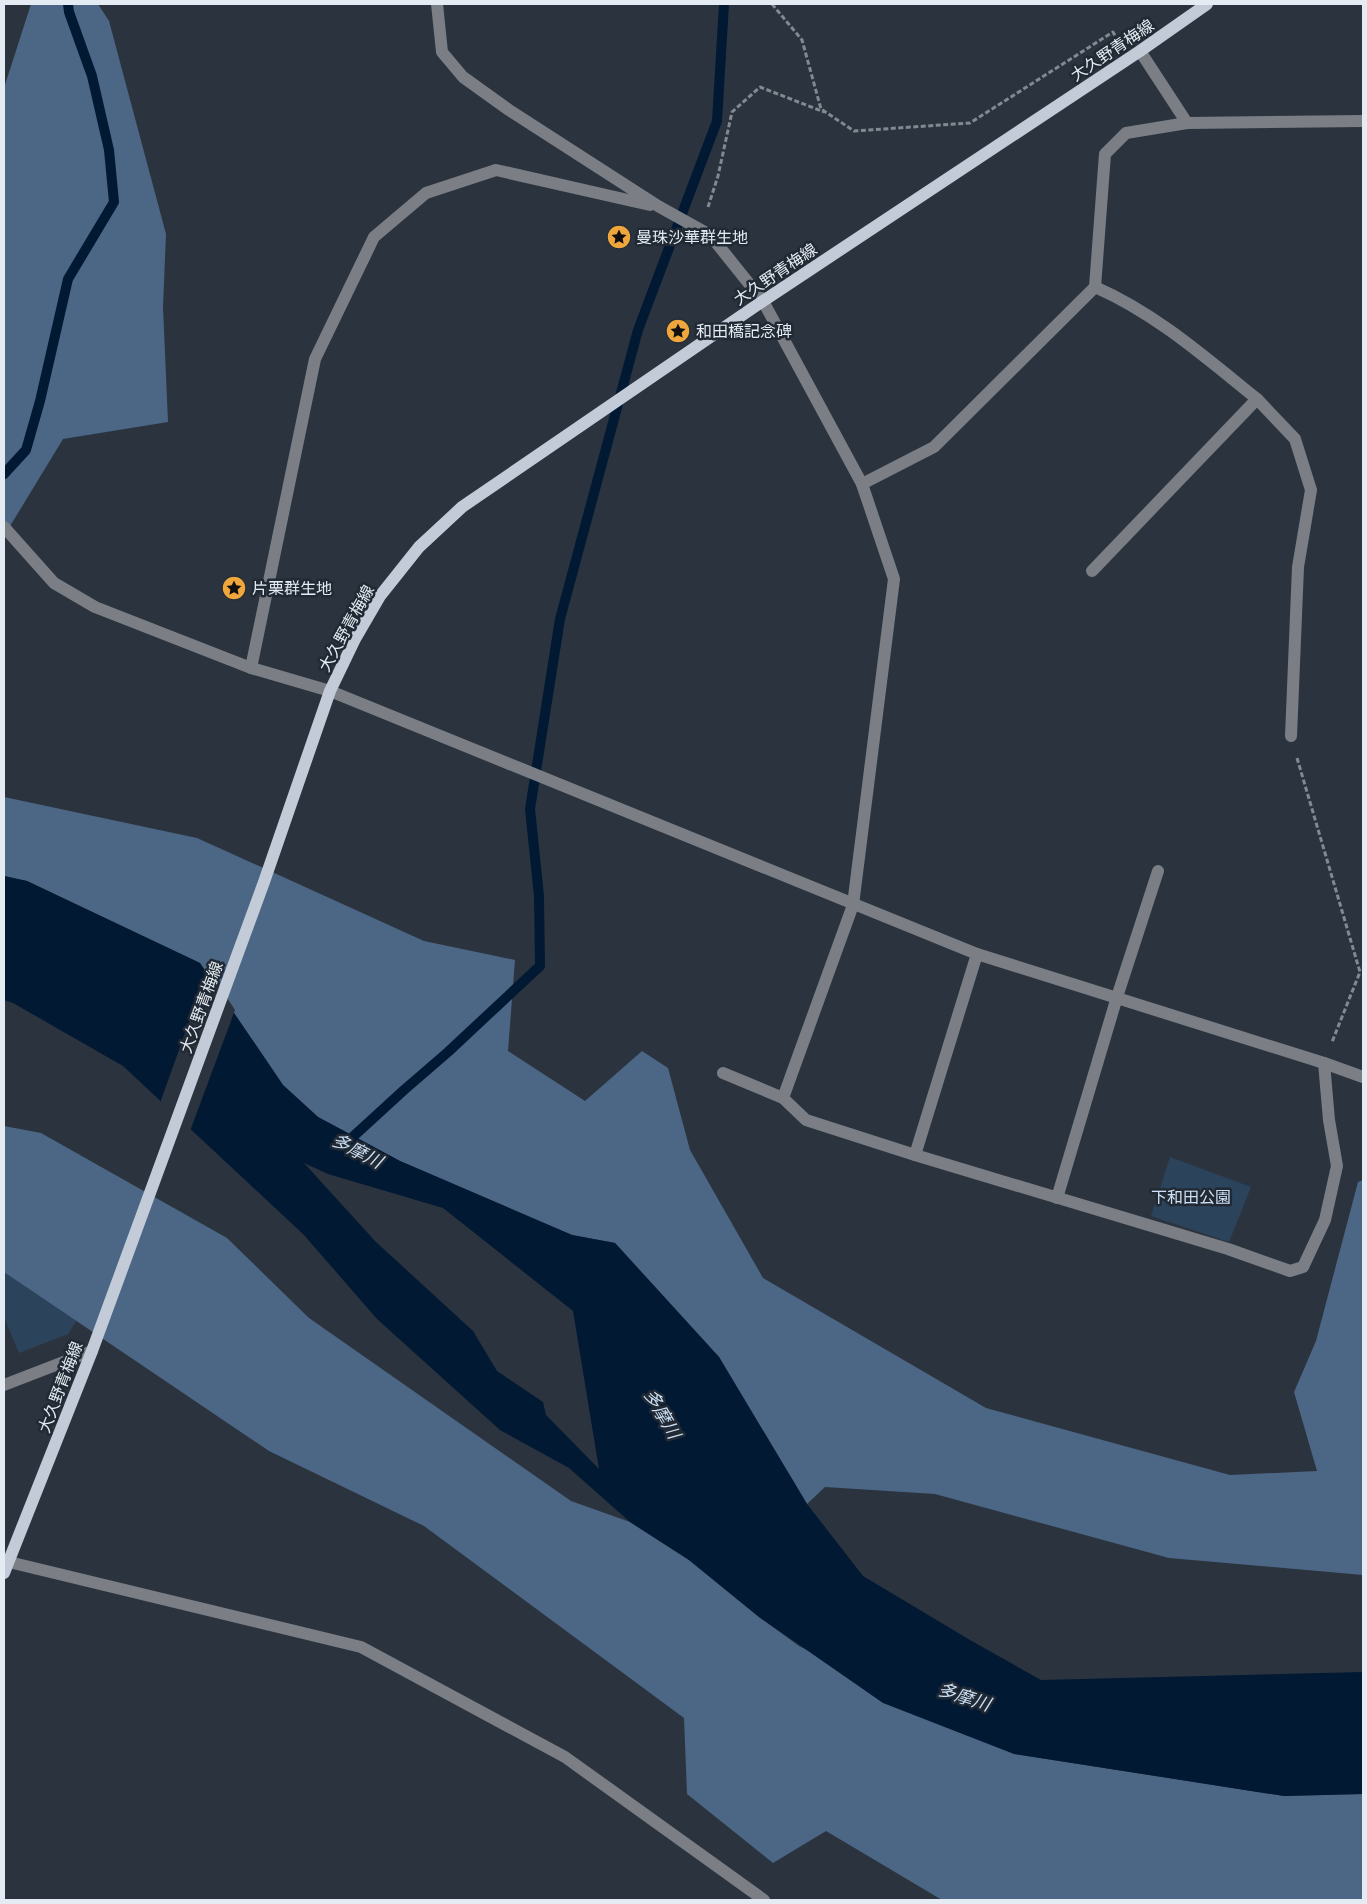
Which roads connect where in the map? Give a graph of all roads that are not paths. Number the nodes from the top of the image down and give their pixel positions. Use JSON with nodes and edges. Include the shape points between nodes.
{"nodes":[{"id":1,"x":437,"y":4,"type":"edge"},
{"id":2,"x":1207,"y":4,"type":"edge"},
{"id":3,"x":1140,"y":51,"type":"junction"},
{"id":4,"x":1363,"y":121,"type":"edge"},
{"id":5,"x":1187,"y":123,"type":"junction"},
{"id":6,"x":658,"y":206,"type":"junction"},
{"id":7,"x":1095,"y":287,"type":"junction"},
{"id":8,"x":763,"y":301,"type":"junction"},
{"id":9,"x":1257,"y":399,"type":"junction"},
{"id":10,"x":862,"y":484,"type":"junction"},
{"id":11,"x":4,"y":527,"type":"edge"},
{"id":12,"x":1092,"y":571,"type":"dead end"},
{"id":13,"x":251,"y":668,"type":"junction"},
{"id":14,"x":330,"y":691,"type":"junction"},
{"id":15,"x":1291,"y":736,"type":"road end"},
{"id":16,"x":1158,"y":871,"type":"dead end"},
{"id":17,"x":853,"y":905,"type":"junction"},
{"id":18,"x":977,"y":954,"type":"junction"},
{"id":19,"x":1117,"y":997,"type":"junction"},
{"id":20,"x":1324,"y":1063,"type":"junction"},
{"id":21,"x":723,"y":1073,"type":"dead end"},
{"id":22,"x":1363,"y":1077,"type":"edge"},
{"id":23,"x":783,"y":1098,"type":"junction"},
{"id":24,"x":915,"y":1155,"type":"junction"},
{"id":25,"x":1057,"y":1198,"type":"junction"},
{"id":26,"x":92,"y":1350,"type":"junction"},
{"id":27,"x":4,"y":1385,"type":"edge"},
{"id":28,"x":6,"y":1566,"type":"edge"},
{"id":29,"x":764,"y":1900,"type":"edge"}],
"edges":[{"from":1,"to":6,"type":"street","via":[[442,52],[463,77]]},
{"from":2,"to":3,"type":"main road","name":"大久野青梅線"},
{"from":3,"to":5,"type":"street"},
{"from":3,"to":8,"type":"main road","name":"大久野青梅線"},
{"from":4,"to":5,"type":"street"},
{"from":5,"to":7,"type":"street","via":[[1126,133],[1105,154]]},
{"from":6,"to":8,"type":"street","via":[[710,235]]},
{"from":6,"to":13,"type":"street","via":[[496,170],[426,193],[374,237],[315,359]]},
{"from":7,"to":9,"type":"street","via":[[1169,330]]},
{"from":7,"to":10,"type":"street","via":[[934,447]]},
{"from":8,"to":10,"type":"street"},
{"from":8,"to":14,"type":"main road","name":"大久野青梅線","via":[[462,507],[419,547],[380,596]]},
{"from":9,"to":12,"type":"street"},
{"from":9,"to":15,"type":"street","via":[[1295,439],[1311,490],[1298,567]]},
{"from":10,"to":17,"type":"street","via":[[894,579]]},
{"from":11,"to":13,"type":"street","via":[[54,583],[95,607]]},
{"from":13,"to":14,"type":"street"},
{"from":14,"to":17,"type":"street"},
{"from":14,"to":26,"type":"main road","name":"大久野青梅線","via":[[264,882]]},
{"from":16,"to":19,"type":"street"},
{"from":17,"to":18,"type":"street"},
{"from":17,"to":23,"type":"street"},
{"from":18,"to":19,"type":"street"},
{"from":18,"to":24,"type":"street"},
{"from":19,"to":20,"type":"street"},
{"from":19,"to":25,"type":"street"},
{"from":20,"to":22,"type":"street"},
{"from":20,"to":25,"type":"street","via":[[1337,1166],[1325,1220],[1302,1267],[1290,1271]]},
{"from":21,"to":23,"type":"street"},
{"from":23,"to":24,"type":"street","via":[[806,1120]]},
{"from":24,"to":25,"type":"street"},
{"from":26,"to":27,"type":"street"},
{"from":26,"to":28,"type":"main road","name":"大久野青梅線"},
{"from":28,"to":29,"type":"street","via":[[361,1647],[565,1757]]}]}
